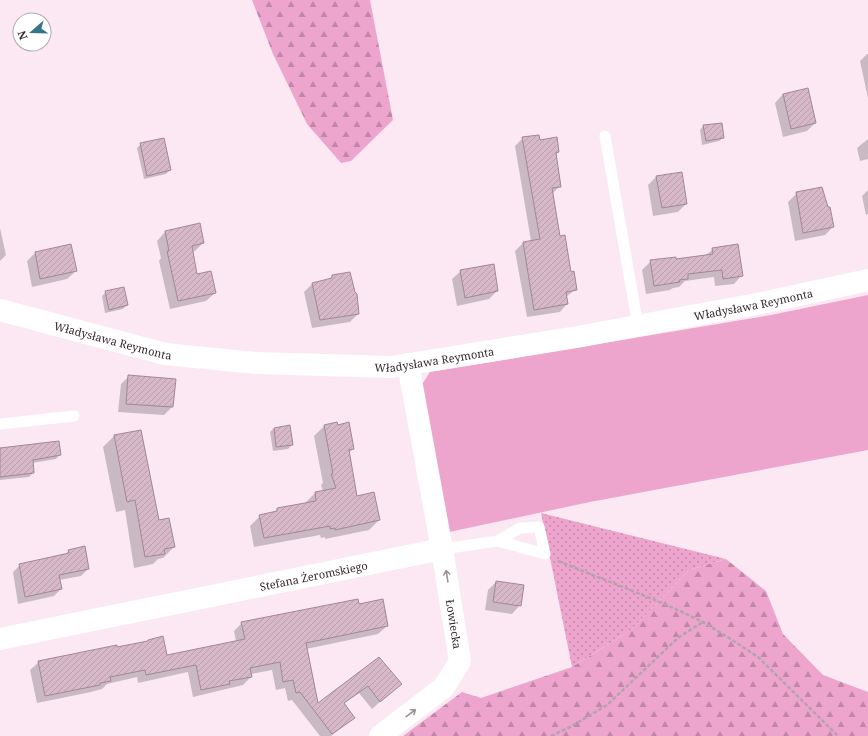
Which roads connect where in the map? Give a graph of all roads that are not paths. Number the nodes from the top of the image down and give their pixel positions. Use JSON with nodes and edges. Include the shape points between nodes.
{"nodes":[{"id":1,"x":605,"y":136,"type":"dead end"},
{"id":2,"x":868,"y":280,"type":"edge"},
{"id":3,"x":0,"y":310,"type":"edge"},
{"id":4,"x":638,"y":326,"type":"junction"},
{"id":5,"x":408,"y":364,"type":"junction"},
{"id":6,"x":74,"y":416,"type":"dead end"},
{"id":7,"x":0,"y":424,"type":"edge"},
{"id":8,"x":498,"y":541,"type":"junction"},
{"id":9,"x":442,"y":549,"type":"junction"},
{"id":10,"x":0,"y":638,"type":"edge"},
{"id":11,"x":380,"y":736,"type":"edge"}],
"edges":[{"from":1,"to":4,"type":"lane"},
{"from":2,"to":4,"type":"street","name":"Władysława Reymonta"},
{"from":3,"to":5,"type":"street","name":"Władysława Reymonta","via":[[165,354],[256,363],[391,367]]},
{"from":4,"to":5,"type":"street","name":"Władysława Reymonta"},
{"from":5,"to":9,"type":"street"},
{"from":6,"to":7,"type":"lane"},
{"from":8,"to":8,"type":"lane","via":[[545,554],[539,527],[520,528]]},
{"from":8,"to":9,"type":"lane"},
{"from":9,"to":10,"type":"street","name":"Stefana Żeromskiego"},
{"from":11,"to":9,"type":"street","name":"Łowiecka","one_way":true,"via":[[444,688],[460,661]]}]}
